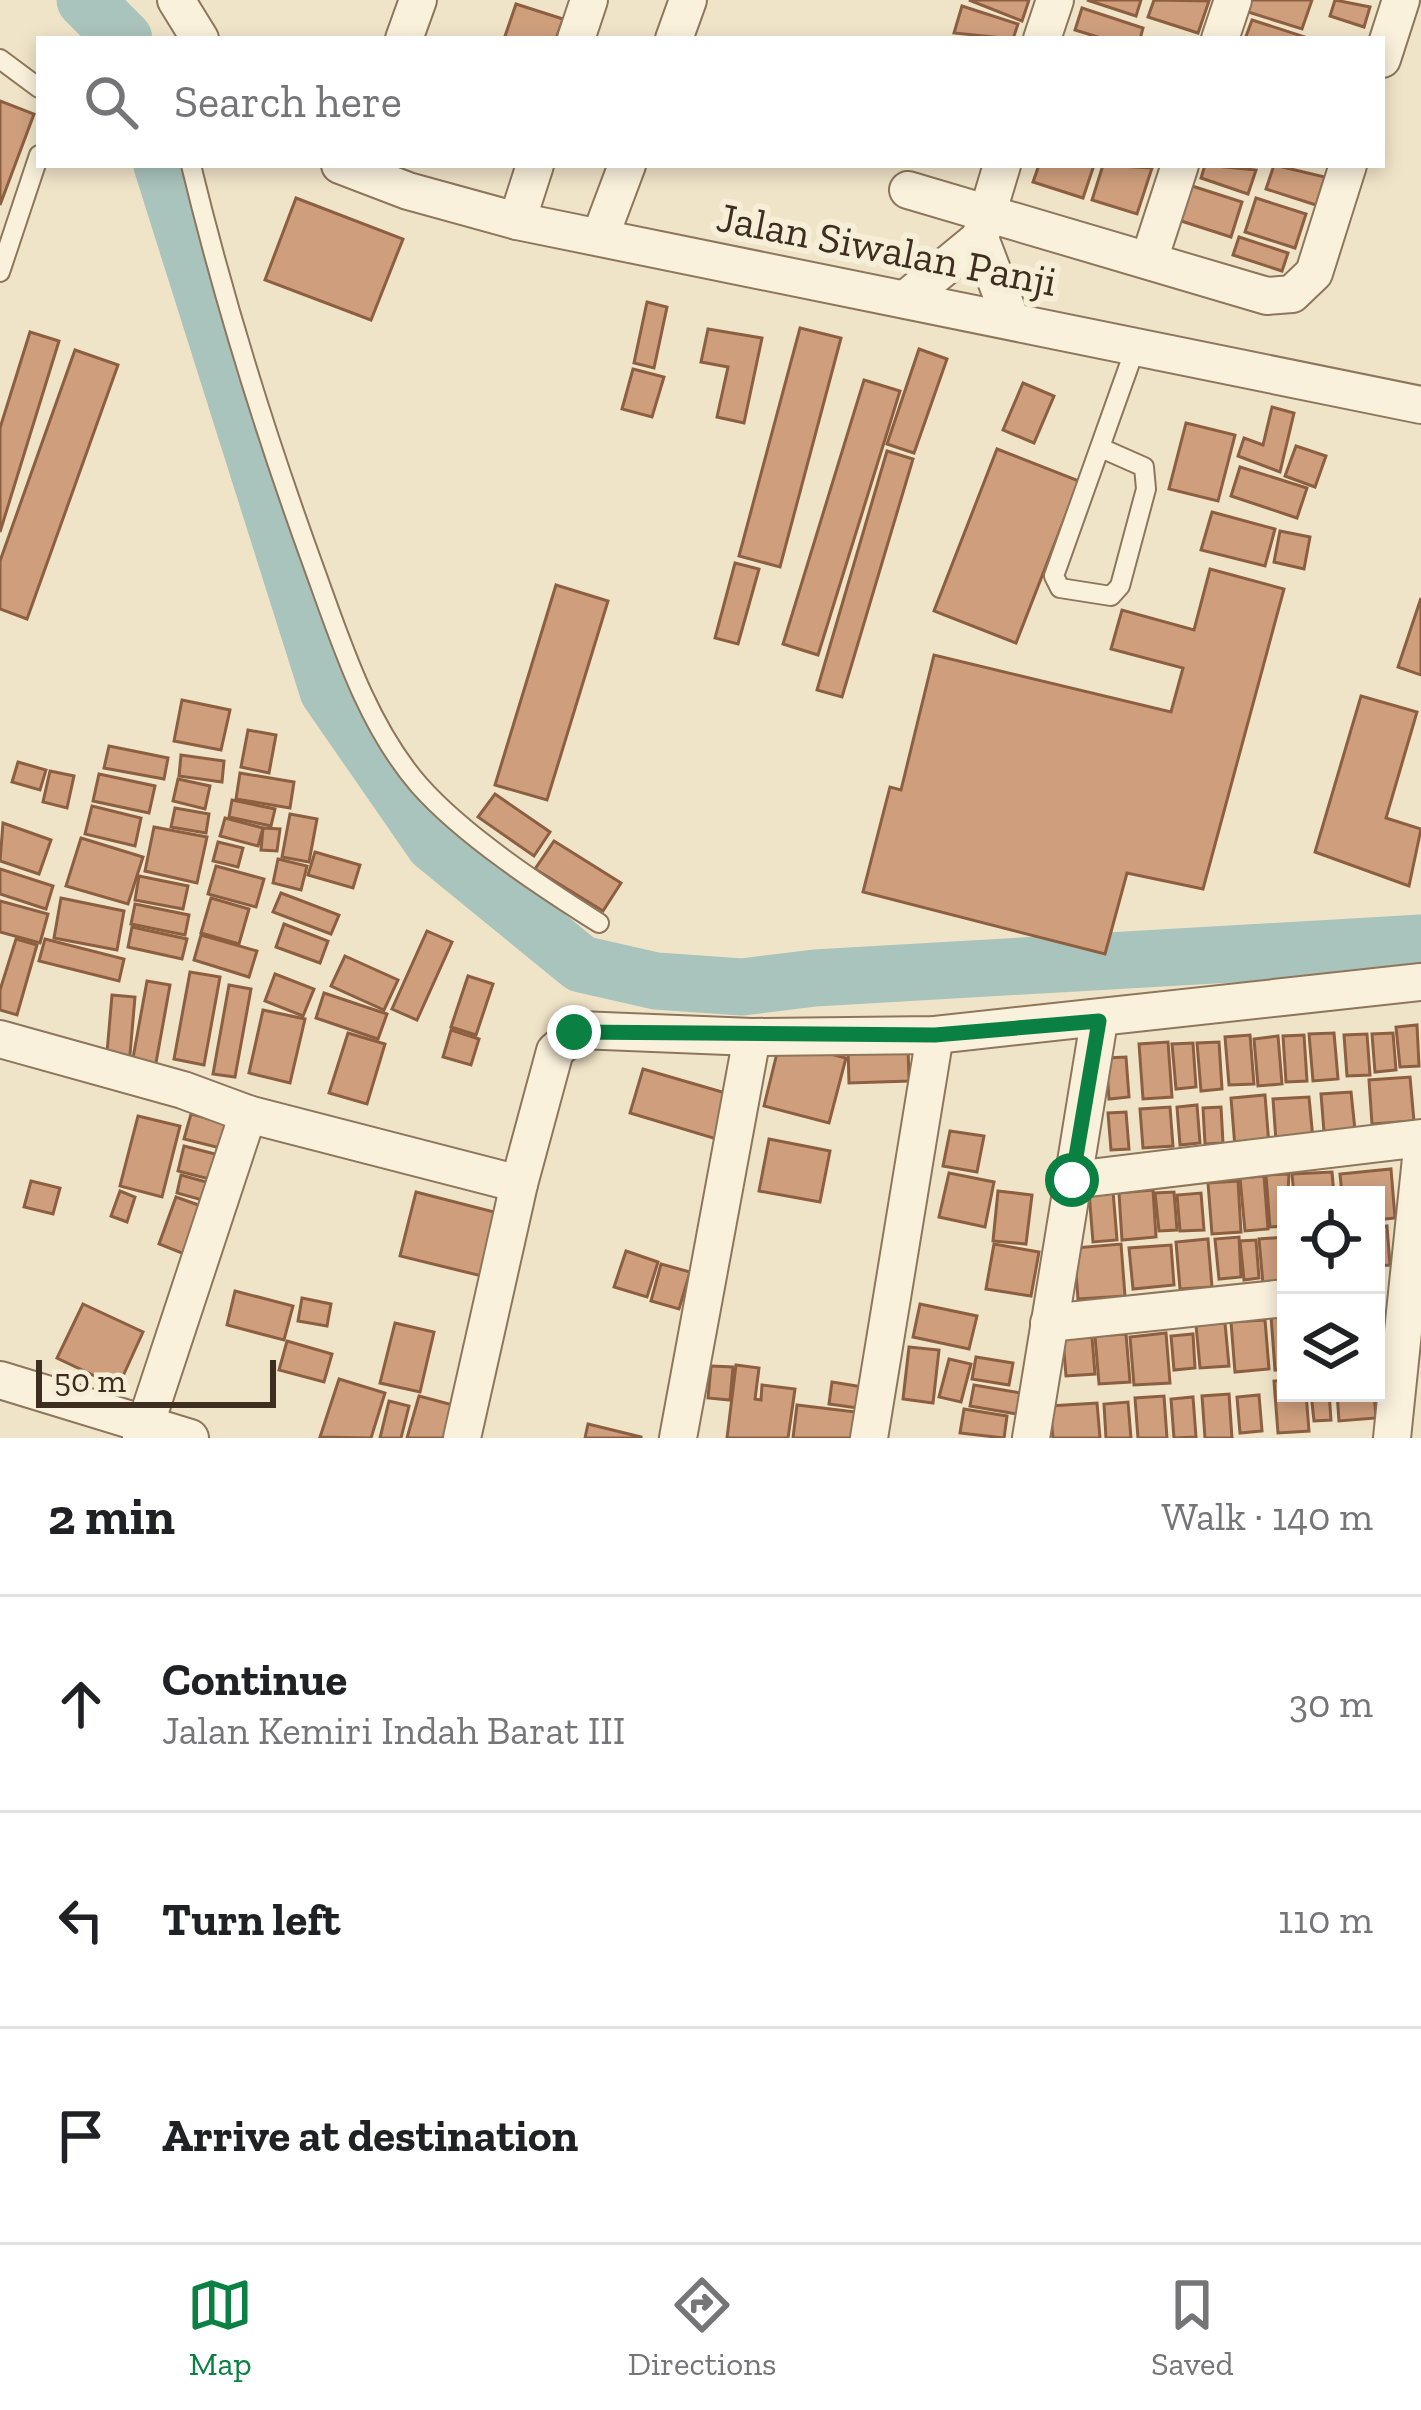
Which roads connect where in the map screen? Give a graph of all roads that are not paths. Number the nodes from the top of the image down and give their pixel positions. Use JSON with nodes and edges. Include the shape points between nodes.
{"nodes":[{"id":1,"x":176,"y":0,"type":"edge"},
{"id":2,"x":418,"y":0,"type":"edge"},
{"id":3,"x":589,"y":0,"type":"edge"},
{"id":4,"x":688,"y":0,"type":"edge"},
{"id":5,"x":1055,"y":0,"type":"edge"},
{"id":6,"x":1233,"y":0,"type":"edge"},
{"id":7,"x":1401,"y":0,"type":"edge"},
{"id":8,"x":198,"y":36,"type":"edge"},
{"id":9,"x":405,"y":36,"type":"edge"},
{"id":10,"x":577,"y":36,"type":"edge"},
{"id":11,"x":675,"y":36,"type":"edge"},
{"id":12,"x":1043,"y":36,"type":"edge"},
{"id":13,"x":1221,"y":36,"type":"edge"},
{"id":14,"x":1385,"y":50,"type":"edge"},
{"id":15,"x":0,"y":59,"type":"edge"},
{"id":16,"x":36,"y":86,"type":"edge"},
{"id":17,"x":36,"y":164,"type":"edge"},
{"id":18,"x":192,"y":168,"type":"edge"},
{"id":19,"x":355,"y":168,"type":"edge"},
{"id":20,"x":534,"y":168,"type":"edge"},
{"id":21,"x":626,"y":168,"type":"edge"},
{"id":22,"x":1000,"y":168,"type":"edge"},
{"id":23,"x":1179,"y":168,"type":"edge"},
{"id":24,"x":1347,"y":168,"type":"edge"},
{"id":25,"x":405,"y":178,"type":"edge"},
{"id":26,"x":908,"y":190,"type":"dead end"},
{"id":27,"x":517,"y":221,"type":"junction"},
{"id":28,"x":983,"y":225,"type":"junction"},
{"id":29,"x":600,"y":237,"type":"junction"},
{"id":30,"x":1149,"y":260,"type":"junction"},
{"id":31,"x":0,"y":272,"type":"edge"},
{"id":32,"x":907,"y":298,"type":"junction"},
{"id":33,"x":1011,"y":320,"type":"junction"},
{"id":34,"x":1136,"y":346,"type":"junction"},
{"id":35,"x":1421,"y":405,"type":"edge"},
{"id":36,"x":1101,"y":448,"type":"junction"},
{"id":37,"x":599,"y":923,"type":"dead end"},
{"id":38,"x":1421,"y":982,"type":"edge"},
{"id":39,"x":1099,"y":1021,"type":"junction"},
{"id":40,"x":935,"y":1035,"type":"junction"},
{"id":41,"x":752,"y":1037,"type":"junction"},
{"id":42,"x":0,"y":1039,"type":"edge"},
{"id":43,"x":248,"y":1114,"type":"junction"},
{"id":44,"x":1421,"y":1138,"type":"edge"},
{"id":45,"x":1421,"y":1158,"type":"edge"},
{"id":46,"x":1072,"y":1180,"type":"junction"},
{"id":47,"x":519,"y":1184,"type":"junction"},
{"id":48,"x":1392,"y":1286,"type":"edge"},
{"id":49,"x":1277,"y":1299,"type":"edge"},
{"id":50,"x":1049,"y":1323,"type":"junction"},
{"id":51,"x":0,"y":1380,"type":"edge"},
{"id":52,"x":142,"y":1431,"type":"edge"},
{"id":53,"x":190,"y":1438,"type":"edge"},
{"id":54,"x":462,"y":1438,"type":"edge"},
{"id":55,"x":678,"y":1438,"type":"edge"},
{"id":56,"x":869,"y":1438,"type":"edge"},
{"id":57,"x":1030,"y":1438,"type":"edge"},
{"id":58,"x":1392,"y":1438,"type":"edge"}],
"edges":[{"from":1,"to":8,"type":"street"},
{"from":2,"to":9,"type":"street"},
{"from":3,"to":10,"type":"street"},
{"from":4,"to":11,"type":"street"},
{"from":5,"to":12,"type":"street"},
{"from":6,"to":13,"type":"street"},
{"from":7,"to":14,"type":"street"},
{"from":15,"to":16,"type":"lane"},
{"from":17,"to":31,"type":"lane"},
{"from":18,"to":37,"type":"lane","via":[[271,448],[375,717],[419,785],[535,883]]},
{"from":19,"to":25,"type":"street","name":"Jalan Siwalan Panji"},
{"from":20,"to":27,"type":"street"},
{"from":21,"to":29,"type":"street"},
{"from":22,"to":28,"type":"street"},
{"from":23,"to":30,"type":"street"},
{"from":24,"to":30,"type":"street","via":[[1314,273],[1292,294],[1268,296]]},
{"from":25,"to":27,"type":"street","name":"Jalan Siwalan Panji"},
{"from":26,"to":28,"type":"street"},
{"from":27,"to":29,"type":"street","name":"Jalan Siwalan Panji"},
{"from":28,"to":30,"type":"street"},
{"from":28,"to":32,"type":"street"},
{"from":28,"to":33,"type":"street"},
{"from":29,"to":32,"type":"street","name":"Jalan Siwalan Panji"},
{"from":32,"to":33,"type":"street","name":"Jalan Siwalan Panji"},
{"from":33,"to":34,"type":"street","name":"Jalan Siwalan Panji"},
{"from":34,"to":35,"type":"street","name":"Jalan Siwalan Panji"},
{"from":34,"to":36,"type":"lane"},
{"from":36,"to":36,"type":"lane","via":[[1054,576],[1060,588],[1098,597],[1120,586],[1146,489],[1144,467]]},
{"from":38,"to":39,"type":"street"},
{"from":39,"to":40,"type":"street"},
{"from":39,"to":46,"type":"street"},
{"from":40,"to":41,"type":"street"},
{"from":40,"to":56,"type":"street"},
{"from":41,"to":47,"type":"street","via":[[579,1030],[565,1037]]},
{"from":41,"to":55,"type":"street"},
{"from":42,"to":43,"type":"street"},
{"from":43,"to":47,"type":"street"},
{"from":43,"to":52,"type":"street"},
{"from":44,"to":46,"type":"street"},
{"from":45,"to":48,"type":"street"},
{"from":46,"to":50,"type":"street"},
{"from":47,"to":54,"type":"street"},
{"from":48,"to":58,"type":"street"},
{"from":49,"to":50,"type":"street"},
{"from":50,"to":57,"type":"street"},
{"from":51,"to":52,"type":"street"},
{"from":52,"to":53,"type":"street"}]}
